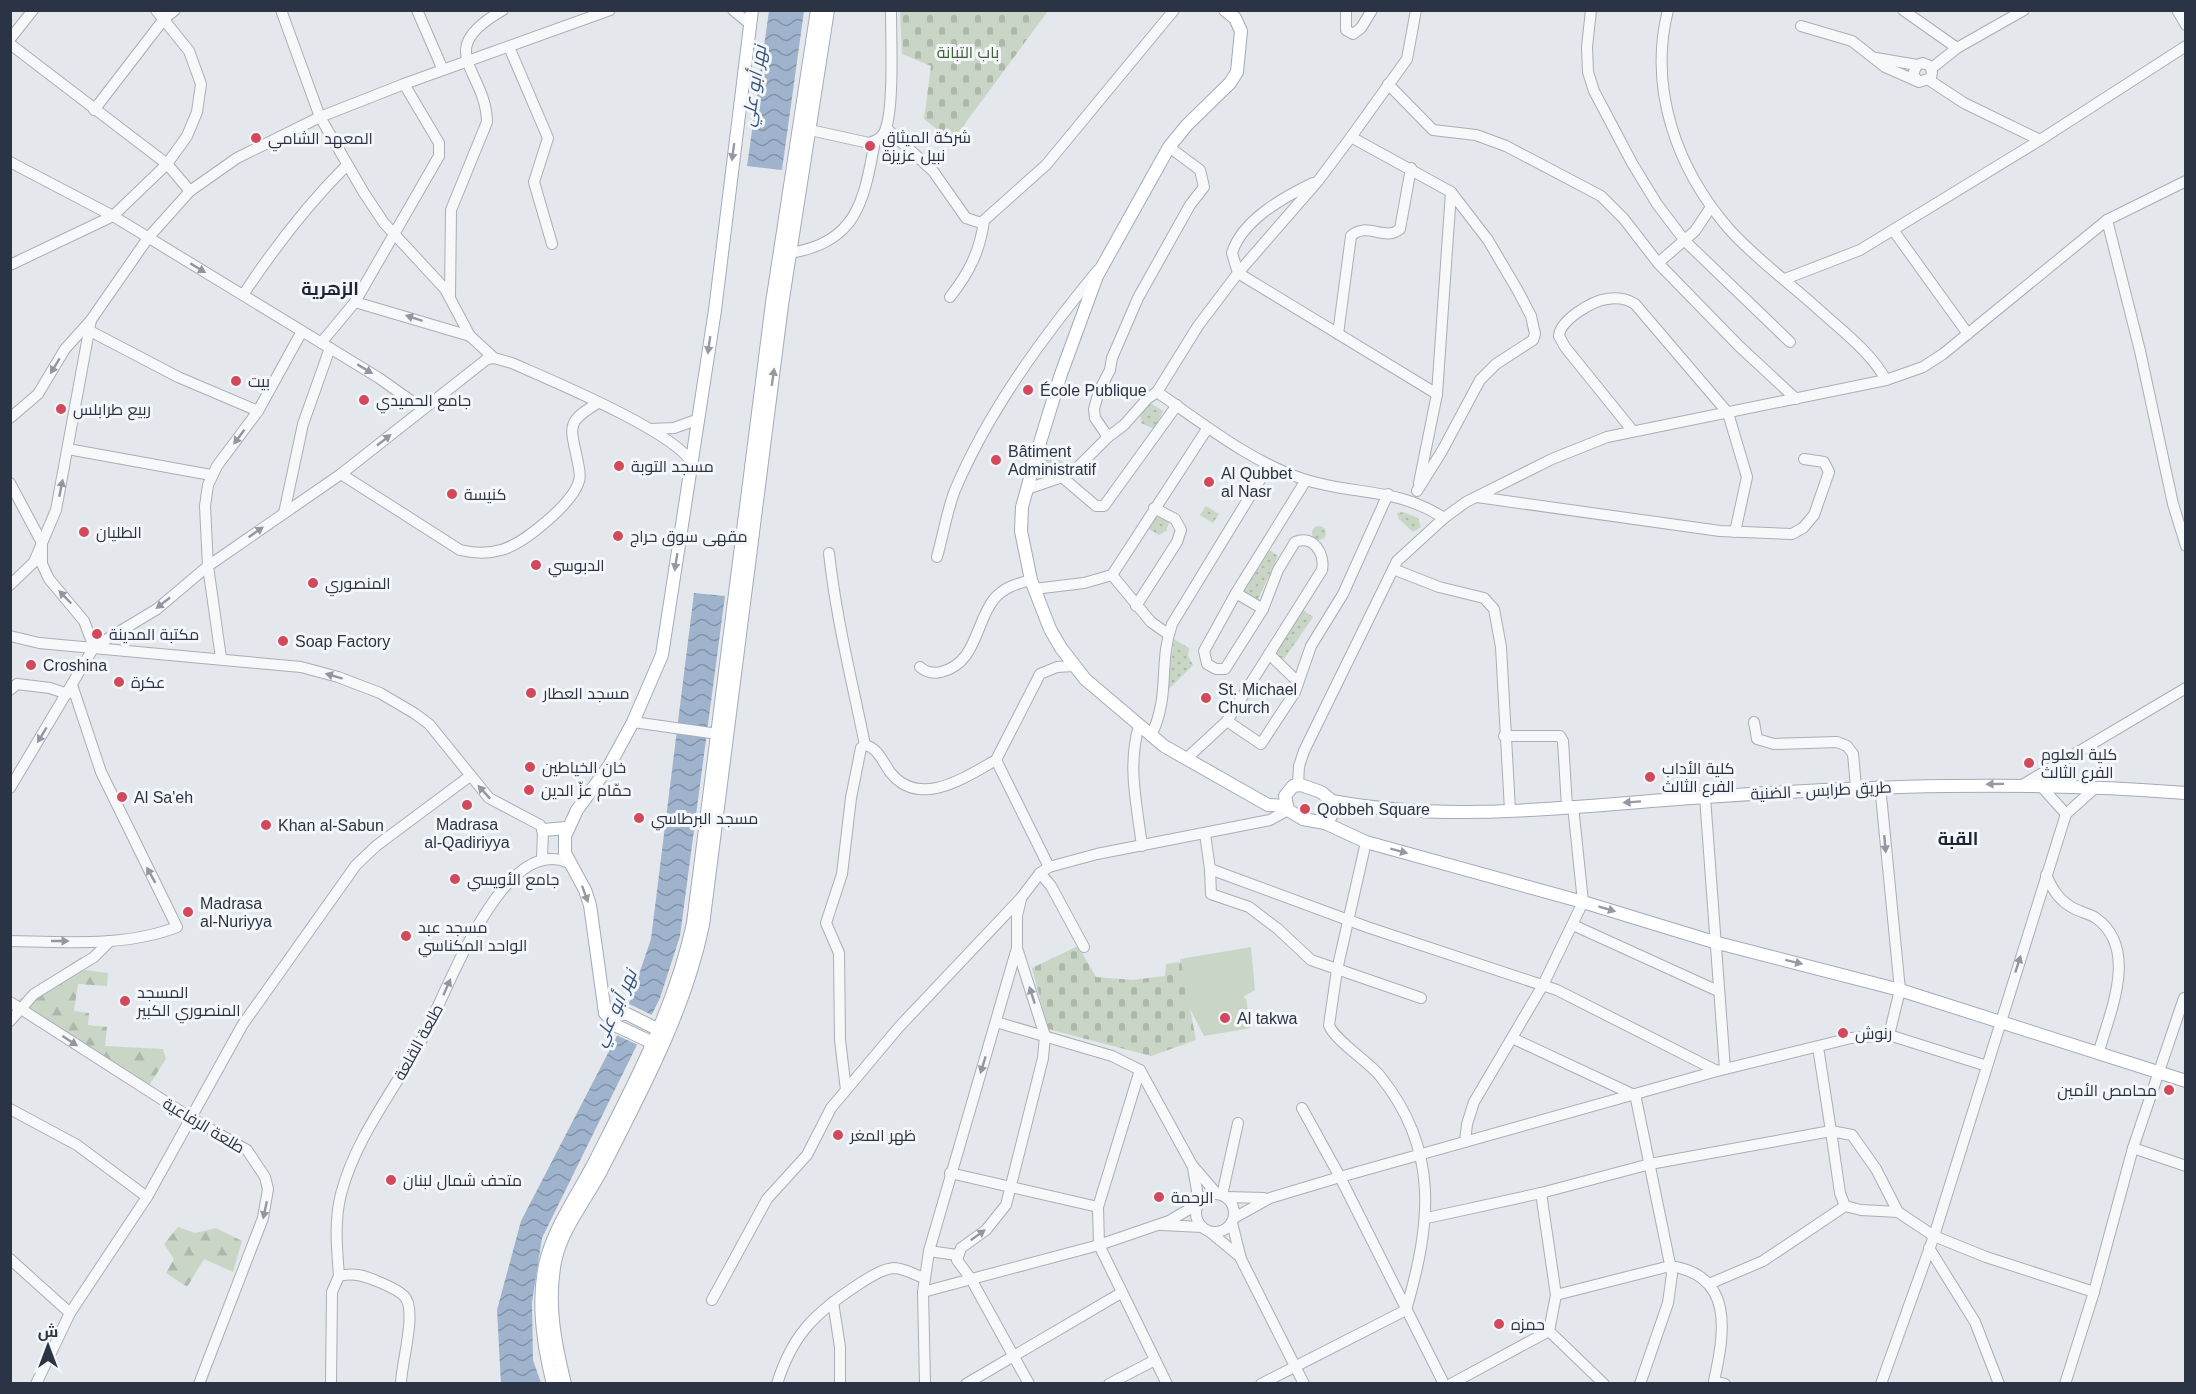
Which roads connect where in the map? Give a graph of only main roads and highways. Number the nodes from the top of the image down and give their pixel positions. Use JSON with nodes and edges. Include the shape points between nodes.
{"nodes":[{"id":1,"x":752,"y":10,"type":"edge"},
{"id":2,"x":817,"y":10,"type":"edge"},
{"id":3,"x":828,"y":10,"type":"edge"},
{"id":4,"x":1225,"y":10,"type":"edge"},
{"id":5,"x":718,"y":734,"type":"junction"},
{"id":6,"x":2186,"y":794,"type":"edge"},
{"id":7,"x":1332,"y":801,"type":"junction"},
{"id":8,"x":1287,"y":808,"type":"junction"},
{"id":9,"x":1325,"y":823,"type":"junction"},
{"id":10,"x":567,"y":828,"type":"junction"},
{"id":11,"x":543,"y":830,"type":"road end"},
{"id":12,"x":605,"y":1013,"type":"junction"},
{"id":13,"x":655,"y":1027,"type":"junction"},
{"id":14,"x":648,"y":1041,"type":"junction"},
{"id":15,"x":2186,"y":1081,"type":"edge"},
{"id":16,"x":553,"y":1383,"type":"edge"},
{"id":17,"x":565,"y":1383,"type":"edge"}],
"edges":[{"from":1,"to":10,"type":"main road","one_way":true,"via":[[699,419],[662,655],[609,766]]},
{"from":2,"to":5,"type":"main road","via":[[772,303]]},
{"from":5,"to":3,"type":"main road","one_way":true},
{"from":4,"to":8,"type":"main road","via":[[1235,18],[1241,31],[1237,72],[1169,147],[1086,301],[1027,489],[1021,531],[1032,584],[1050,629],[1074,666],[1151,736],[1268,805]]},
{"from":5,"to":13,"type":"main road","via":[[693,923],[680,976]]},
{"from":5,"to":17,"type":"main road","via":[[707,907],[693,967],[662,1045],[600,1172],[566,1231],[555,1260],[552,1320]]},
{"from":6,"to":7,"type":"main road","name":"طريق طرابس - الضنية","one_way":true,"via":[[2024,784],[1880,785],[1570,807],[1434,812]]},
{"from":7,"to":8,"type":"main road","via":[[1321,792],[1298,785],[1287,792]]},
{"from":7,"to":9,"type":"main road","via":[[1331,816]]},
{"from":8,"to":9,"type":"main road","via":[[1303,819]]},
{"from":9,"to":15,"type":"main road","one_way":true,"via":[[1366,842],[1714,942],[1900,990]]},
{"from":10,"to":11,"type":"main road"},
{"from":10,"to":12,"type":"main road","one_way":true,"via":[[565,853],[590,905]]},
{"from":12,"to":13,"type":"main road","via":[[622,1012]]},
{"from":12,"to":14,"type":"main road","via":[[617,1026]]},
{"from":13,"to":14,"type":"main road"},
{"from":14,"to":16,"type":"main road","via":[[585,1180],[556,1230],[546,1259],[543,1317]]}]}
